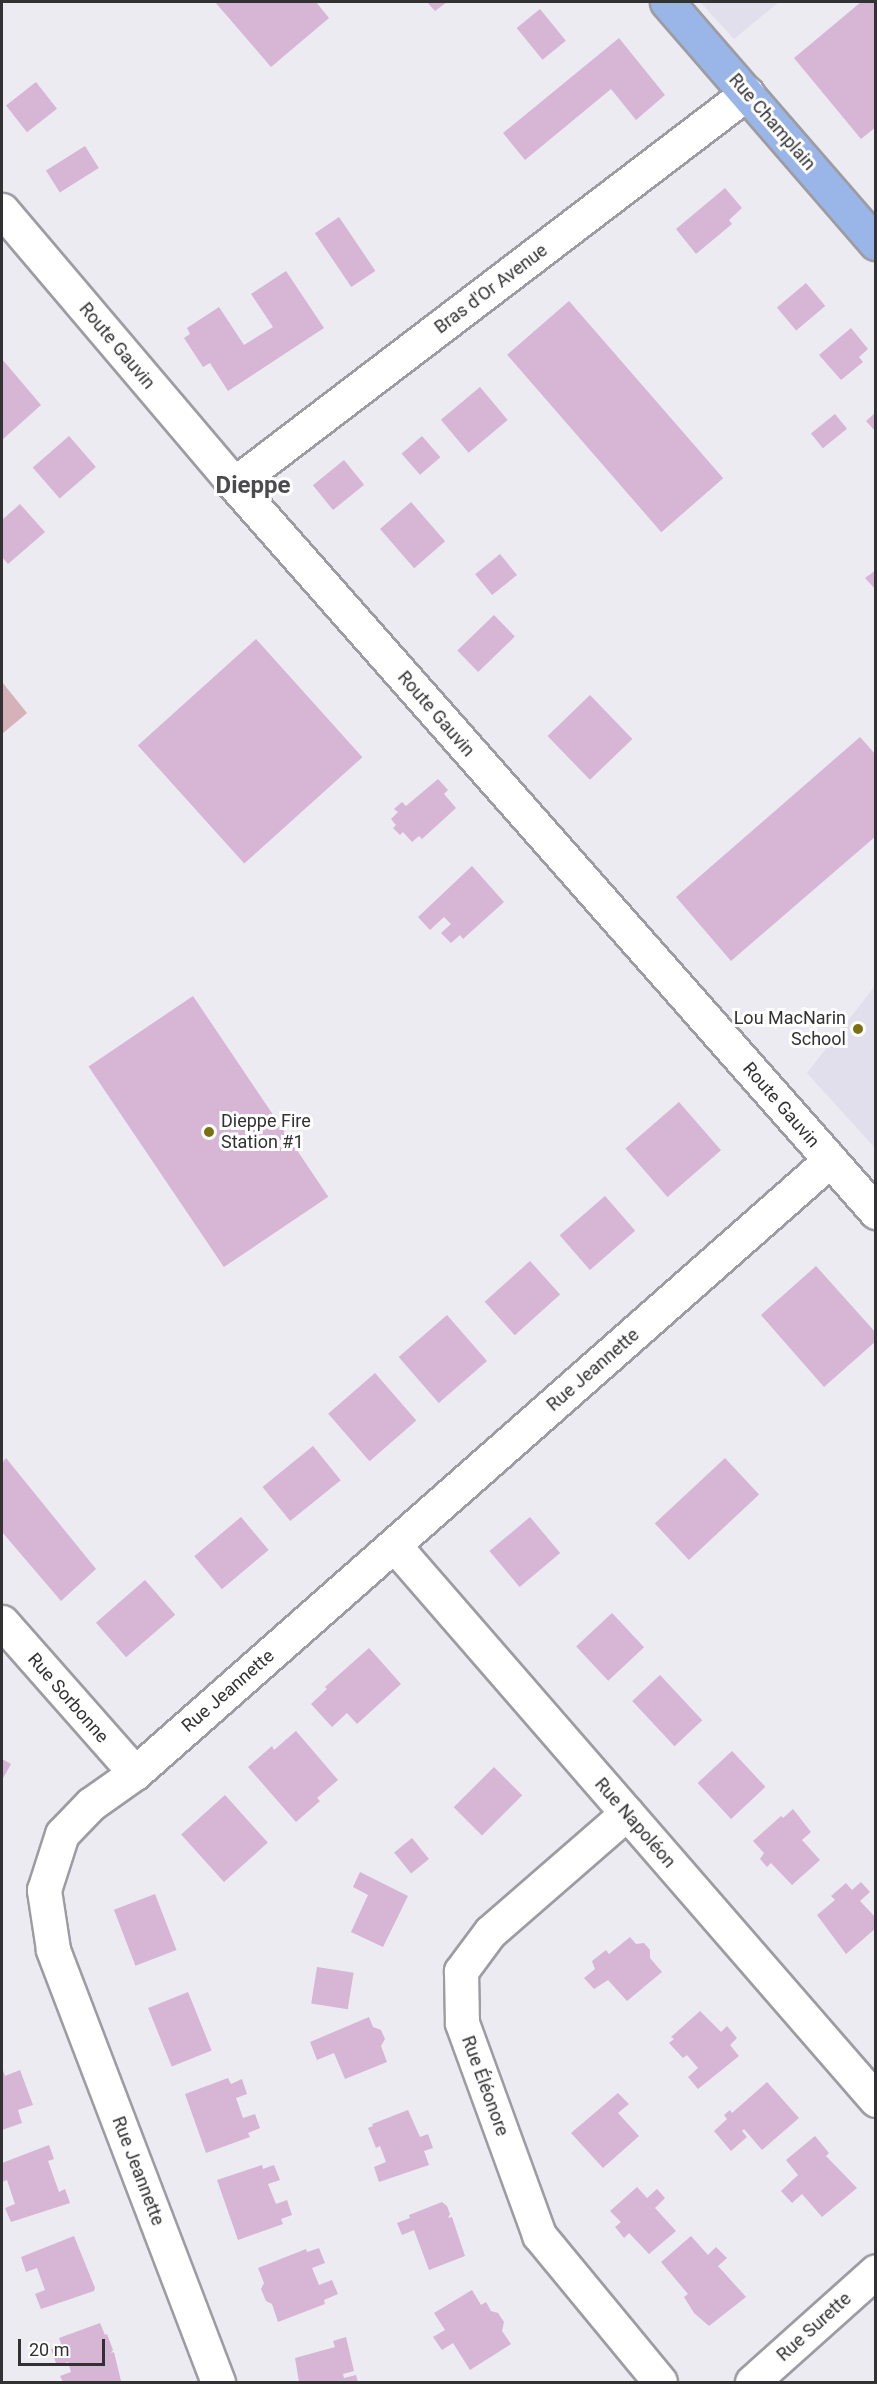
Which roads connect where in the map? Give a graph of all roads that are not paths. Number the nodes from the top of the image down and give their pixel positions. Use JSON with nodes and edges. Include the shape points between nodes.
{"nodes":[{"id":1,"x":667,"y":2,"type":"edge"},
{"id":2,"x":747,"y":93,"type":"junction"},
{"id":3,"x":2,"y":210,"type":"edge"},
{"id":4,"x":876,"y":243,"type":"edge"},
{"id":5,"x":234,"y":484,"type":"junction"},
{"id":6,"x":830,"y":1160,"type":"junction"},
{"id":7,"x":876,"y":1212,"type":"edge"},
{"id":8,"x":394,"y":1545,"type":"junction"},
{"id":9,"x":2,"y":1622,"type":"edge"},
{"id":10,"x":135,"y":1773,"type":"junction"},
{"id":11,"x":627,"y":1813,"type":"junction"},
{"id":12,"x":876,"y":2100,"type":"edge"},
{"id":13,"x":876,"y":2271,"type":"edge"},
{"id":14,"x":218,"y":2382,"type":"edge"},
{"id":15,"x":660,"y":2382,"type":"edge"},
{"id":16,"x":752,"y":2382,"type":"edge"}],
"edges":[{"from":1,"to":2,"type":"main road","name":"Rue Champlain"},
{"from":2,"to":4,"type":"main road","name":"Rue Champlain"},
{"from":2,"to":5,"type":"street","name":"Bras d'Or Avenue"},
{"from":3,"to":5,"type":"street","name":"Route Gauvin"},
{"from":5,"to":6,"type":"street","name":"Route Gauvin"},
{"from":6,"to":7,"type":"street","name":"Route Gauvin"},
{"from":6,"to":8,"type":"street","name":"Rue Jeannette"},
{"from":8,"to":10,"type":"street","name":"Rue Jeannette"},
{"from":8,"to":11,"type":"street","name":"Rue Napoléon"},
{"from":9,"to":10,"type":"street","name":"Rue Sorbonne"},
{"from":10,"to":14,"type":"street","name":"Rue Jeannette","via":[[91,1804],[62,1834],[44,1890],[52,1949]]},
{"from":11,"to":12,"type":"street","name":"Rue Napoléon"},
{"from":11,"to":15,"type":"street","name":"Rue Éléonore","via":[[490,1932],[461,1971],[462,2023],[539,2235]]},
{"from":13,"to":16,"type":"street","name":"Rue Surette"}]}
